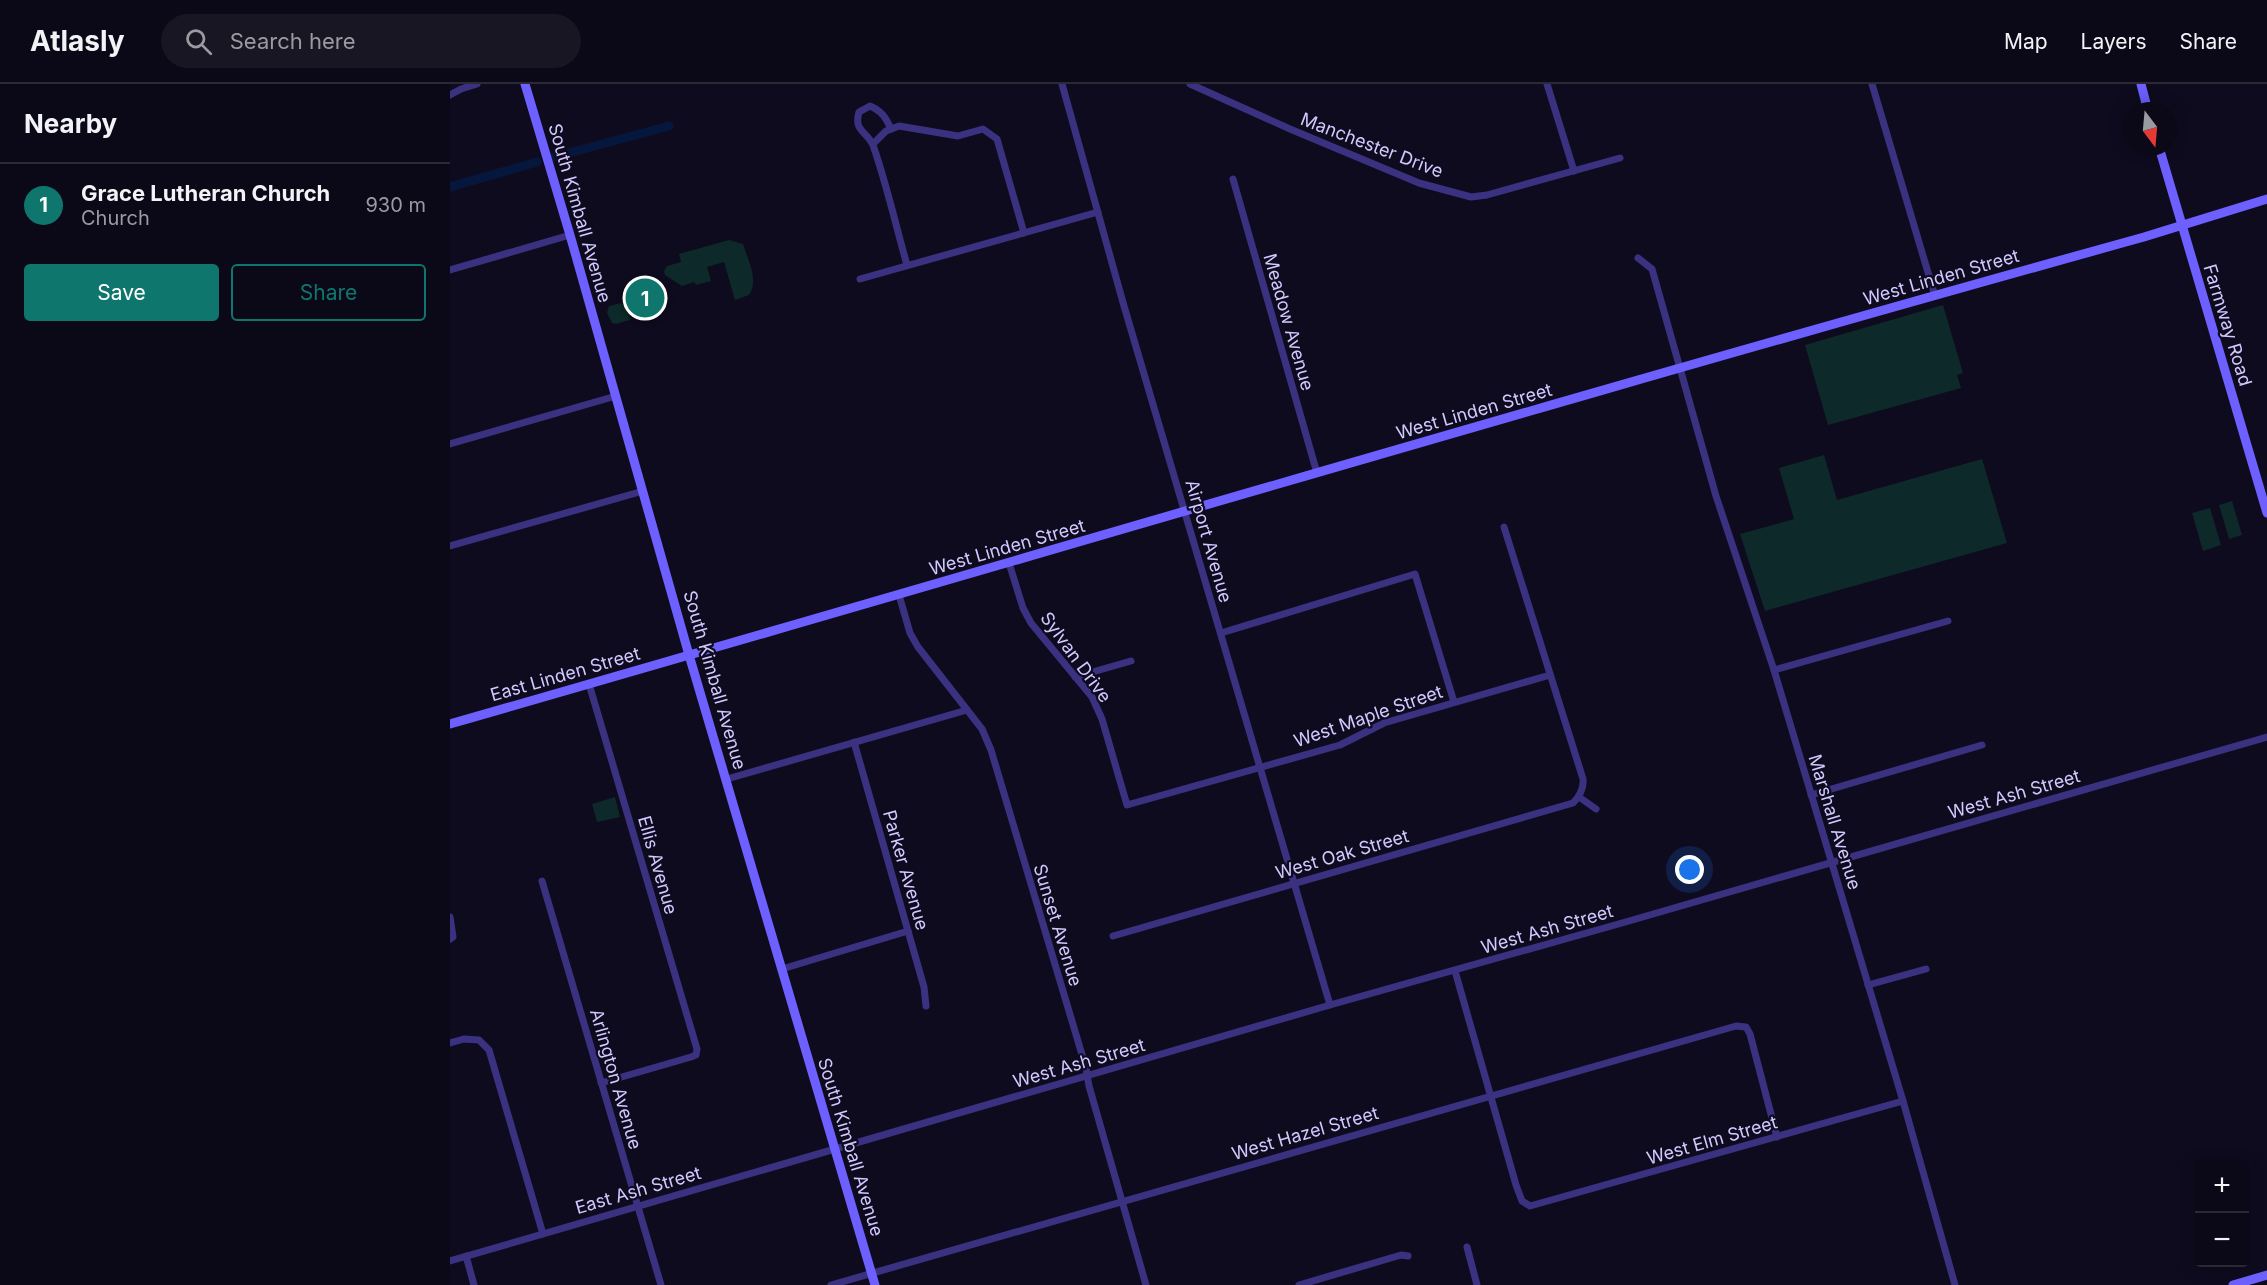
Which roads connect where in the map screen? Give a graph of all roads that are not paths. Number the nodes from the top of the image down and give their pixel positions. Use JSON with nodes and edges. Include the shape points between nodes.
{"nodes":[{"id":1,"x":477,"y":84,"type":"edge"},
{"id":2,"x":525,"y":84,"type":"edge"},
{"id":3,"x":1062,"y":84,"type":"edge"},
{"id":4,"x":1190,"y":84,"type":"edge"},
{"id":5,"x":1547,"y":84,"type":"edge"},
{"id":6,"x":1872,"y":84,"type":"edge"},
{"id":7,"x":2141,"y":84,"type":"edge"},
{"id":8,"x":450,"y":96,"type":"edge"},
{"id":9,"x":2146,"y":102,"type":"edge"},
{"id":10,"x":891,"y":129,"type":"junction"},
{"id":11,"x":873,"y":144,"type":"junction"},
{"id":12,"x":2161,"y":156,"type":"edge"},
{"id":13,"x":1620,"y":158,"type":"dead end"},
{"id":14,"x":1574,"y":171,"type":"junction"},
{"id":15,"x":1233,"y":178,"type":"dead end"},
{"id":16,"x":2267,"y":199,"type":"edge"},
{"id":17,"x":1098,"y":212,"type":"junction"},
{"id":18,"x":2181,"y":226,"type":"junction"},
{"id":19,"x":1024,"y":233,"type":"junction"},
{"id":20,"x":570,"y":235,"type":"junction"},
{"id":21,"x":1638,"y":258,"type":"dead end"},
{"id":22,"x":907,"y":265,"type":"junction"},
{"id":23,"x":450,"y":270,"type":"edge"},
{"id":24,"x":860,"y":279,"type":"dead end"},
{"id":25,"x":1935,"y":296,"type":"junction"},
{"id":26,"x":1680,"y":369,"type":"junction"},
{"id":27,"x":616,"y":396,"type":"junction"},
{"id":28,"x":450,"y":444,"type":"edge"},
{"id":29,"x":1317,"y":473,"type":"junction"},
{"id":30,"x":643,"y":491,"type":"junction"},
{"id":31,"x":1185,"y":512,"type":"junction"},
{"id":32,"x":2267,"y":513,"type":"edge"},
{"id":33,"x":1504,"y":527,"type":"dead end"},
{"id":34,"x":450,"y":546,"type":"edge"},
{"id":35,"x":1009,"y":563,"type":"junction"},
{"id":36,"x":899,"y":595,"type":"junction"},
{"id":37,"x":1948,"y":621,"type":"dead end"},
{"id":38,"x":1221,"y":633,"type":"junction"},
{"id":39,"x":689,"y":655,"type":"junction"},
{"id":40,"x":1131,"y":661,"type":"dead end"},
{"id":41,"x":1774,"y":670,"type":"junction"},
{"id":42,"x":1550,"y":675,"type":"junction"},
{"id":43,"x":1075,"y":677,"type":"junction"},
{"id":44,"x":590,"y":684,"type":"junction"},
{"id":45,"x":1454,"y":702,"type":"junction"},
{"id":46,"x":967,"y":710,"type":"junction"},
{"id":47,"x":450,"y":723,"type":"edge"},
{"id":48,"x":2267,"y":737,"type":"edge"},
{"id":49,"x":854,"y":742,"type":"junction"},
{"id":50,"x":1982,"y":745,"type":"dead end"},
{"id":51,"x":1260,"y":766,"type":"junction"},
{"id":52,"x":727,"y":779,"type":"junction"},
{"id":53,"x":1811,"y":795,"type":"junction"},
{"id":54,"x":1579,"y":797,"type":"junction"},
{"id":55,"x":1127,"y":805,"type":"joint"},
{"id":56,"x":1596,"y":809,"type":"dead end"},
{"id":57,"x":1831,"y":862,"type":"junction"},
{"id":58,"x":542,"y":881,"type":"dead end"},
{"id":59,"x":1295,"y":884,"type":"junction"},
{"id":60,"x":450,"y":917,"type":"edge"},
{"id":61,"x":908,"y":931,"type":"junction"},
{"id":62,"x":1113,"y":936,"type":"dead end"},
{"id":63,"x":450,"y":939,"type":"edge"},
{"id":64,"x":782,"y":969,"type":"junction"},
{"id":65,"x":1926,"y":969,"type":"dead end"},
{"id":66,"x":1455,"y":971,"type":"junction"},
{"id":67,"x":1868,"y":985,"type":"junction"},
{"id":68,"x":1330,"y":1005,"type":"junction"},
{"id":69,"x":926,"y":1006,"type":"dead end"},
{"id":70,"x":450,"y":1043,"type":"edge"},
{"id":71,"x":1087,"y":1077,"type":"junction"},
{"id":72,"x":601,"y":1083,"type":"junction"},
{"id":73,"x":1491,"y":1095,"type":"junction"},
{"id":74,"x":1903,"y":1101,"type":"junction"},
{"id":75,"x":1777,"y":1137,"type":"junction"},
{"id":76,"x":834,"y":1149,"type":"junction"},
{"id":77,"x":1122,"y":1202,"type":"junction"},
{"id":78,"x":638,"y":1206,"type":"junction"},
{"id":79,"x":543,"y":1234,"type":"junction"},
{"id":80,"x":1467,"y":1247,"type":"dead end"},
{"id":81,"x":466,"y":1256,"type":"junction"},
{"id":82,"x":1408,"y":1256,"type":"dead end"},
{"id":83,"x":450,"y":1261,"type":"edge"},
{"id":84,"x":872,"y":1274,"type":"junction"},
{"id":85,"x":2267,"y":1275,"type":"edge"},
{"id":86,"x":474,"y":1285,"type":"edge"},
{"id":87,"x":661,"y":1285,"type":"edge"},
{"id":88,"x":831,"y":1285,"type":"edge"},
{"id":89,"x":875,"y":1285,"type":"edge"},
{"id":90,"x":1146,"y":1285,"type":"edge"},
{"id":91,"x":1299,"y":1285,"type":"edge"},
{"id":92,"x":1478,"y":1285,"type":"edge"},
{"id":93,"x":1955,"y":1285,"type":"edge"},
{"id":94,"x":2233,"y":1285,"type":"edge"}],
"edges":[{"from":1,"to":8,"type":"street"},
{"from":2,"to":20,"type":"street","name":"South Kimball Avenue"},
{"from":3,"to":17,"type":"street","name":"Airport Avenue"},
{"from":4,"to":14,"type":"street","name":"Manchester Drive","via":[[1419,183],[1471,197]]},
{"from":5,"to":14,"type":"street"},
{"from":6,"to":25,"type":"street"},
{"from":7,"to":9,"type":"street"},
{"from":10,"to":11,"type":"street"},
{"from":10,"to":11,"type":"street","via":[[877,109],[870,106],[859,112],[858,128]]},
{"from":10,"to":19,"type":"street","via":[[900,126],[958,136],[983,129],[997,139]]},
{"from":11,"to":22,"type":"street"},
{"from":12,"to":18,"type":"street","name":"Farmway Road"},
{"from":13,"to":14,"type":"street","name":"Manchester Drive"},
{"from":15,"to":29,"type":"street","name":"Meadow Avenue"},
{"from":16,"to":18,"type":"street","name":"West Linden Street"},
{"from":17,"to":19,"type":"street"},
{"from":17,"to":31,"type":"street","name":"Airport Avenue"},
{"from":18,"to":25,"type":"street","name":"West Linden Street"},
{"from":18,"to":32,"type":"street","name":"Farmway Road"},
{"from":19,"to":22,"type":"street"},
{"from":20,"to":23,"type":"street"},
{"from":20,"to":27,"type":"street","name":"South Kimball Avenue"},
{"from":21,"to":26,"type":"street","name":"Marshall Avenue","via":[[1652,269]]},
{"from":22,"to":24,"type":"street"},
{"from":25,"to":26,"type":"street","name":"West Linden Street"},
{"from":26,"to":29,"type":"street","name":"West Linden Street"},
{"from":26,"to":41,"type":"street","name":"Marshall Avenue","via":[[1716,496]]},
{"from":27,"to":28,"type":"street"},
{"from":27,"to":30,"type":"street","name":"South Kimball Avenue"},
{"from":29,"to":31,"type":"street","name":"West Linden Street"},
{"from":30,"to":34,"type":"street"},
{"from":30,"to":39,"type":"street","name":"South Kimball Avenue"},
{"from":31,"to":35,"type":"street","name":"West Linden Street"},
{"from":31,"to":38,"type":"street","name":"Airport Avenue"},
{"from":33,"to":42,"type":"street"},
{"from":35,"to":36,"type":"street","name":"West Linden Street"},
{"from":35,"to":43,"type":"street","name":"Sylvan Drive","via":[[1031,623]]},
{"from":36,"to":39,"type":"street","name":"West Linden Street"},
{"from":36,"to":46,"type":"street","name":"Sunset Avenue","via":[[918,647]]},
{"from":37,"to":41,"type":"street"},
{"from":38,"to":45,"type":"street","via":[[1415,574]]},
{"from":38,"to":51,"type":"street","name":"Airport Avenue"},
{"from":39,"to":44,"type":"street","name":"East Linden Street"},
{"from":39,"to":52,"type":"street","name":"South Kimball Avenue"},
{"from":40,"to":43,"type":"street"},
{"from":41,"to":53,"type":"street","name":"Marshall Avenue"},
{"from":42,"to":45,"type":"street","name":"West Maple Street"},
{"from":42,"to":54,"type":"street","via":[[1583,779]]},
{"from":43,"to":55,"type":"street","name":"Sylvan Drive","via":[[1092,697],[1102,719]]},
{"from":44,"to":47,"type":"street","name":"East Linden Street"},
{"from":44,"to":72,"type":"street","name":"Ellis Avenue","via":[[697,1049],[696,1055]]},
{"from":45,"to":51,"type":"street","name":"West Maple Street","via":[[1384,723],[1340,745]]},
{"from":46,"to":49,"type":"street"},
{"from":46,"to":71,"type":"street","name":"Sunset Avenue","via":[[991,750]]},
{"from":48,"to":57,"type":"street","name":"West Ash Street"},
{"from":49,"to":52,"type":"street"},
{"from":49,"to":61,"type":"street","name":"Parker Avenue"},
{"from":50,"to":53,"type":"street"},
{"from":51,"to":55,"type":"street","name":"West Maple Street"},
{"from":51,"to":59,"type":"street","name":"Airport Avenue"},
{"from":52,"to":64,"type":"street","name":"South Kimball Avenue"},
{"from":53,"to":57,"type":"street","name":"Marshall Avenue"},
{"from":54,"to":56,"type":"street"},
{"from":54,"to":59,"type":"street","name":"West Oak Street","via":[[1574,803]]},
{"from":57,"to":66,"type":"street","name":"West Ash Street"},
{"from":57,"to":67,"type":"street","name":"Marshall Avenue"},
{"from":58,"to":72,"type":"street","name":"Arlington Avenue"},
{"from":59,"to":62,"type":"street","name":"West Oak Street"},
{"from":59,"to":68,"type":"street","name":"Airport Avenue"},
{"from":60,"to":63,"type":"street"},
{"from":61,"to":64,"type":"street"},
{"from":61,"to":69,"type":"street","name":"Parker Avenue"},
{"from":64,"to":76,"type":"street","name":"South Kimball Avenue"},
{"from":65,"to":67,"type":"street"},
{"from":66,"to":68,"type":"street","name":"West Ash Street"},
{"from":66,"to":73,"type":"street"},
{"from":67,"to":74,"type":"street","name":"Marshall Avenue"},
{"from":68,"to":71,"type":"street","name":"West Ash Street"},
{"from":70,"to":79,"type":"street","via":[[479,1040],[489,1050]]},
{"from":71,"to":76,"type":"street","name":"West Ash Street"},
{"from":71,"to":77,"type":"street","name":"Sunset Avenue"},
{"from":72,"to":78,"type":"street","name":"Arlington Avenue"},
{"from":73,"to":75,"type":"street","name":"West Elm Street","via":[[1516,1185],[1522,1201],[1530,1206]]},
{"from":73,"to":75,"type":"street","name":"West Hazel Street","via":[[1746,1026]]},
{"from":73,"to":77,"type":"street","name":"West Hazel Street"},
{"from":74,"to":75,"type":"street","name":"West Elm Street"},
{"from":74,"to":93,"type":"street","name":"Marshall Avenue"},
{"from":76,"to":78,"type":"street","name":"East Ash Street"},
{"from":76,"to":84,"type":"street","name":"South Kimball Avenue"},
{"from":77,"to":84,"type":"street","name":"West Hazel Street"},
{"from":77,"to":90,"type":"street","name":"Sunset Avenue"},
{"from":78,"to":79,"type":"street","name":"East Ash Street"},
{"from":78,"to":87,"type":"street","name":"Arlington Avenue"},
{"from":79,"to":81,"type":"street","name":"East Ash Street"},
{"from":80,"to":92,"type":"street"},
{"from":81,"to":83,"type":"street","name":"East Ash Street"},
{"from":81,"to":86,"type":"street"},
{"from":82,"to":91,"type":"street"},
{"from":84,"to":88,"type":"street","name":"West Hazel Street"},
{"from":84,"to":89,"type":"street","name":"South Kimball Avenue"},
{"from":85,"to":94,"type":"street"}]}
